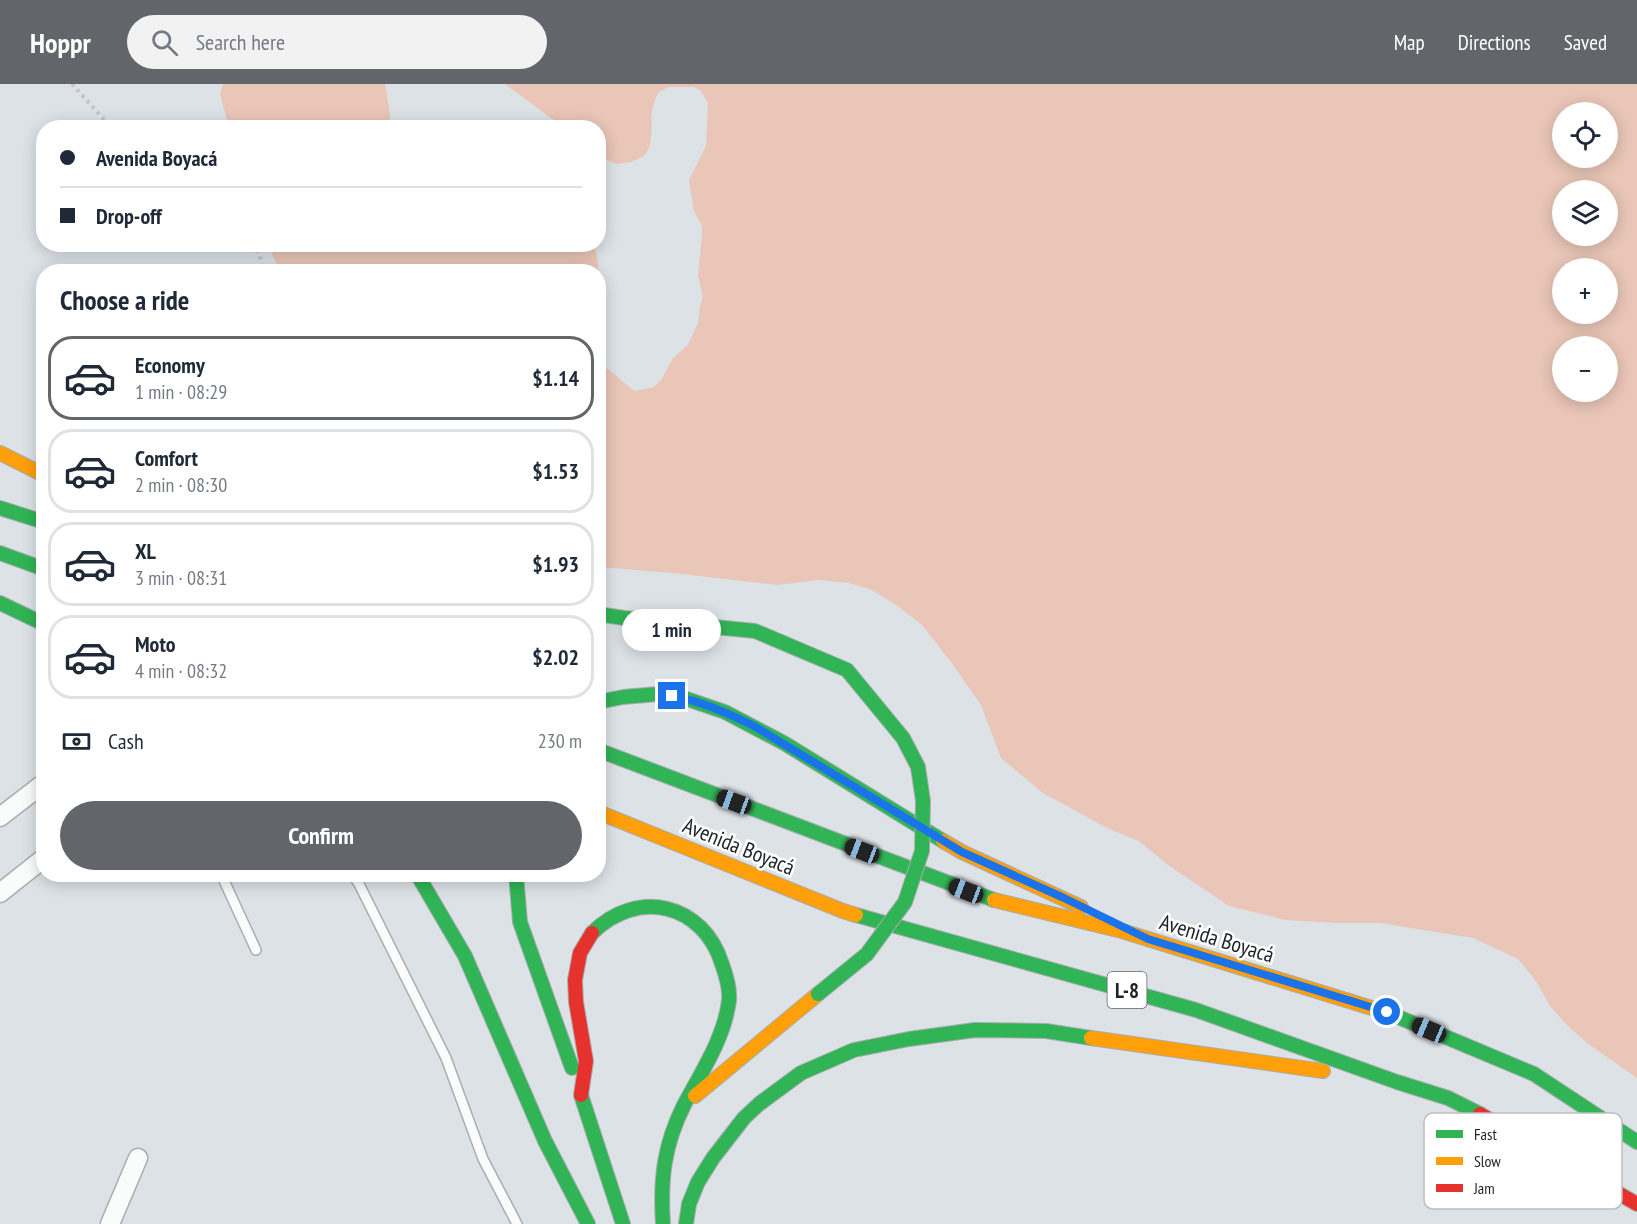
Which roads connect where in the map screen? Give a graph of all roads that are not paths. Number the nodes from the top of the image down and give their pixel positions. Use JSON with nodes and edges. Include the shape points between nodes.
{"nodes":[{"id":1,"x":0,"y":453,"type":"edge"},
{"id":2,"x":36,"y":471,"type":"edge"},
{"id":3,"x":0,"y":508,"type":"edge"},
{"id":4,"x":36,"y":519,"type":"edge"},
{"id":5,"x":0,"y":553,"type":"edge"},
{"id":6,"x":36,"y":566,"type":"edge"},
{"id":7,"x":0,"y":603,"type":"edge"},
{"id":8,"x":606,"y":615,"type":"edge"},
{"id":9,"x":36,"y":620,"type":"edge"},
{"id":10,"x":606,"y":700,"type":"edge"},
{"id":11,"x":606,"y":753,"type":"edge"},
{"id":12,"x":36,"y":789,"type":"edge"},
{"id":13,"x":606,"y":814,"type":"edge"},
{"id":14,"x":0,"y":817,"type":"edge"},
{"id":15,"x":36,"y":864,"type":"edge"},
{"id":16,"x":225,"y":882,"type":"edge"},
{"id":17,"x":358,"y":882,"type":"edge"},
{"id":18,"x":422,"y":882,"type":"edge"},
{"id":19,"x":517,"y":882,"type":"edge"},
{"id":20,"x":0,"y":892,"type":"edge"},
{"id":21,"x":1148,"y":939,"type":"junction"},
{"id":22,"x":256,"y":950,"type":"dead end"},
{"id":23,"x":1397,"y":1082,"type":"junction"},
{"id":24,"x":581,"y":1095,"type":"junction"},
{"id":25,"x":684,"y":1105,"type":"junction"},
{"id":26,"x":1479,"y":1113,"type":"edge"},
{"id":27,"x":1593,"y":1113,"type":"edge"},
{"id":28,"x":1622,"y":1132,"type":"edge"},
{"id":29,"x":1637,"y":1142,"type":"edge"},
{"id":30,"x":138,"y":1158,"type":"dead end"},
{"id":31,"x":1622,"y":1195,"type":"edge"},
{"id":32,"x":1637,"y":1204,"type":"edge"},
{"id":33,"x":110,"y":1224,"type":"edge"},
{"id":34,"x":517,"y":1224,"type":"edge"},
{"id":35,"x":588,"y":1224,"type":"edge"},
{"id":36,"x":623,"y":1224,"type":"edge"},
{"id":37,"x":663,"y":1224,"type":"edge"},
{"id":38,"x":686,"y":1224,"type":"edge"}],
"edges":[{"from":1,"to":2,"type":"main road"},
{"from":3,"to":4,"type":"main road"},
{"from":5,"to":6,"type":"main road"},
{"from":7,"to":9,"type":"main road"},
{"from":8,"to":25,"type":"main road","bridge":true,"via":[[755,631],[847,670],[903,738],[918,767],[923,801],[922,851],[905,902],[867,954]]},
{"from":10,"to":21,"type":"main road","via":[[658,694],[725,712],[784,743],[962,852]]},
{"from":11,"to":21,"type":"main road","name":"Avenida Boyacá","number":"L-8","via":[[987,898]]},
{"from":12,"to":14,"type":"street"},
{"from":13,"to":23,"type":"main road","name":"Avenida Boyacá","number":"L-8","via":[[843,911],[1196,1010]]},
{"from":15,"to":20,"type":"street"},
{"from":16,"to":22,"type":"lane"},
{"from":17,"to":34,"type":"lane","via":[[446,1058],[483,1159]]},
{"from":18,"to":35,"type":"main road","via":[[465,956],[544,1142]]},
{"from":19,"to":24,"type":"main road","via":[[520,922]]},
{"from":21,"to":27,"type":"main road","name":"Avenida Boyacá","number":"L-8","via":[[1387,1012],[1534,1074]]},
{"from":23,"to":26,"type":"main road","name":"Avenida Boyacá","number":"L-8","via":[[1448,1098]]},
{"from":23,"to":38,"type":"main road","via":[[1046,1031],[975,1030],[909,1038],[854,1050],[801,1073],[759,1104],[712,1158],[689,1204]]},
{"from":24,"to":25,"type":"main road","via":[[586,1063],[574,980],[578,959],[588,937],[600,926],[617,915],[652,905],[690,918],[710,936],[722,962],[730,998],[723,1028]]},
{"from":24,"to":36,"type":"main road"},
{"from":25,"to":37,"type":"main road","via":[[672,1131],[665,1161]]},
{"from":28,"to":29,"type":"main road","name":"Avenida Boyacá","number":"L-8"},
{"from":30,"to":33,"type":"street"},
{"from":31,"to":32,"type":"main road","name":"Avenida Boyacá","number":"L-8"}]}
